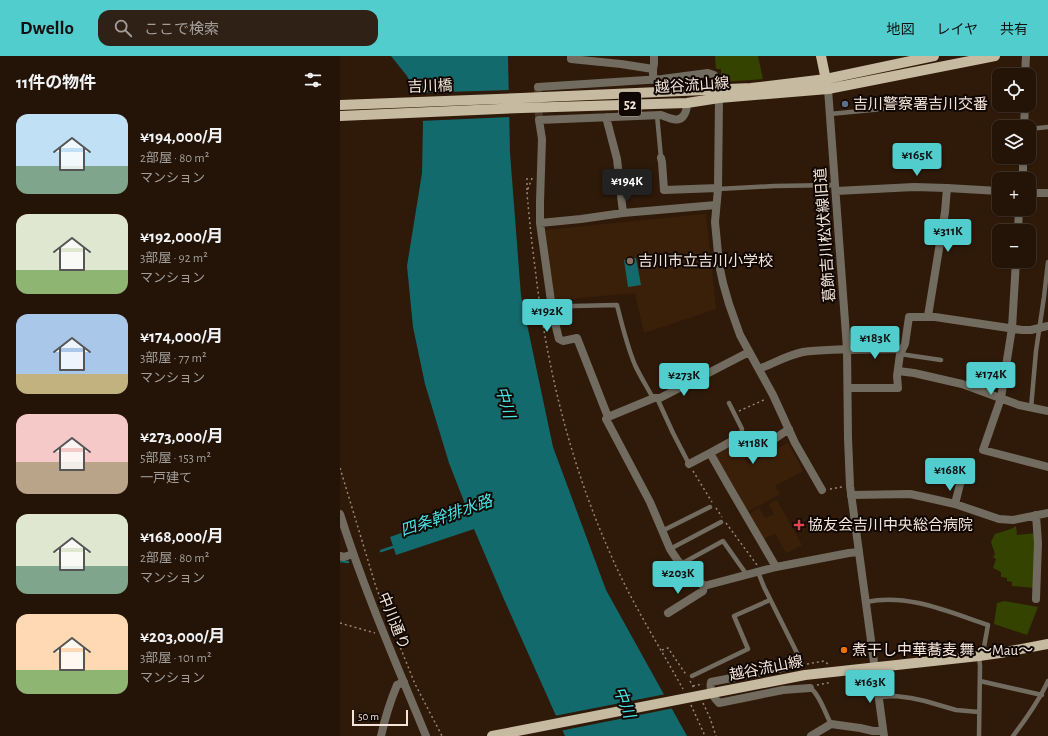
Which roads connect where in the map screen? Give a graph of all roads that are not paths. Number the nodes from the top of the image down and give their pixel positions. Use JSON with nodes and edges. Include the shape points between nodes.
{"nodes":[{"id":1,"x":571,"y":56,"type":"edge"},
{"id":2,"x":654,"y":56,"type":"edge"},
{"id":3,"x":821,"y":56,"type":"edge"},
{"id":4,"x":934,"y":56,"type":"edge"},
{"id":5,"x":995,"y":56,"type":"edge"},
{"id":6,"x":1026,"y":56,"type":"edge"},
{"id":7,"x":914,"y":58,"type":"edge"},
{"id":8,"x":1025,"y":68,"type":"edge"},
{"id":9,"x":653,"y":69,"type":"junction"},
{"id":10,"x":653,"y":80,"type":"junction"},
{"id":11,"x":827,"y":84,"type":"junction"},
{"id":12,"x":538,"y":87,"type":"dead end"},
{"id":13,"x":717,"y":94,"type":"junction"},
{"id":14,"x":522,"y":103,"type":"junction"},
{"id":15,"x":687,"y":103,"type":"junction"},
{"id":16,"x":340,"y":105,"type":"edge"},
{"id":17,"x":913,"y":106,"type":"dead end"},
{"id":18,"x":830,"y":114,"type":"junction"},
{"id":19,"x":657,"y":115,"type":"junction"},
{"id":20,"x":340,"y":116,"type":"edge"},
{"id":21,"x":606,"y":117,"type":"junction"},
{"id":22,"x":1048,"y":127,"type":"edge"},
{"id":23,"x":1036,"y":129,"type":"edge"},
{"id":24,"x":661,"y":158,"type":"joint"},
{"id":25,"x":835,"y":188,"type":"junction"},
{"id":26,"x":947,"y":188,"type":"junction"},
{"id":27,"x":718,"y":189,"type":"junction"},
{"id":28,"x":992,"y":191,"type":"edge"},
{"id":29,"x":1036,"y":193,"type":"edge"},
{"id":30,"x":1048,"y":193,"type":"edge"},
{"id":31,"x":716,"y":205,"type":"junction"},
{"id":32,"x":623,"y":213,"type":"junction"},
{"id":33,"x":540,"y":223,"type":"junction"},
{"id":34,"x":1048,"y":262,"type":"edge"},
{"id":35,"x":1016,"y":268,"type":"edge"},
{"id":36,"x":552,"y":309,"type":"junction"},
{"id":37,"x":928,"y":316,"type":"junction"},
{"id":38,"x":1044,"y":327,"type":"edge"},
{"id":39,"x":1012,"y":328,"type":"junction"},
{"id":40,"x":847,"y":349,"type":"junction"},
{"id":41,"x":749,"y":352,"type":"junction"},
{"id":42,"x":901,"y":352,"type":"junction"},
{"id":43,"x":941,"y":360,"type":"dead end"},
{"id":44,"x":759,"y":369,"type":"junction"},
{"id":45,"x":898,"y":371,"type":"junction"},
{"id":46,"x":848,"y":388,"type":"junction"},
{"id":47,"x":655,"y":398,"type":"junction"},
{"id":48,"x":1001,"y":398,"type":"junction"},
{"id":49,"x":729,"y":403,"type":"dead end"},
{"id":50,"x":1031,"y":408,"type":"junction"},
{"id":51,"x":1048,"y":411,"type":"edge"},
{"id":52,"x":608,"y":417,"type":"junction"},
{"id":53,"x":789,"y":429,"type":"junction"},
{"id":54,"x":741,"y":436,"type":"junction"},
{"id":55,"x":710,"y":453,"type":"junction"},
{"id":56,"x":689,"y":464,"type":"joint"},
{"id":57,"x":1048,"y":467,"type":"edge"},
{"id":58,"x":963,"y":472,"type":"dead end"},
{"id":59,"x":822,"y":490,"type":"road end"},
{"id":60,"x":851,"y":491,"type":"junction"},
{"id":61,"x":955,"y":504,"type":"junction"},
{"id":62,"x":710,"y":507,"type":"dead end"},
{"id":63,"x":1048,"y":513,"type":"edge"},
{"id":64,"x":340,"y":514,"type":"edge"},
{"id":65,"x":1036,"y":515,"type":"junction"},
{"id":66,"x":721,"y":522,"type":"dead end"},
{"id":67,"x":662,"y":531,"type":"junction"},
{"id":68,"x":670,"y":549,"type":"junction"},
{"id":69,"x":858,"y":552,"type":"junction"},
{"id":70,"x":353,"y":554,"type":"junction"},
{"id":71,"x":340,"y":556,"type":"edge"},
{"id":72,"x":681,"y":564,"type":"junction"},
{"id":73,"x":776,"y":567,"type":"junction"},
{"id":74,"x":758,"y":572,"type":"junction"},
{"id":75,"x":747,"y":574,"type":"junction"},
{"id":76,"x":704,"y":586,"type":"junction"},
{"id":77,"x":1036,"y":599,"type":"dead end"},
{"id":78,"x":770,"y":600,"type":"junction"},
{"id":79,"x":866,"y":602,"type":"junction"},
{"id":80,"x":668,"y":614,"type":"dead end"},
{"id":81,"x":1048,"y":644,"type":"edge"},
{"id":82,"x":982,"y":656,"type":"junction"},
{"id":83,"x":799,"y":663,"type":"joint"},
{"id":84,"x":875,"y":668,"type":"junction"},
{"id":85,"x":692,"y":676,"type":"dead end"},
{"id":86,"x":980,"y":681,"type":"junction"},
{"id":87,"x":1048,"y":681,"type":"edge"},
{"id":88,"x":404,"y":682,"type":"junction"},
{"id":89,"x":810,"y":688,"type":"joint"},
{"id":90,"x":1042,"y":695,"type":"junction"},
{"id":91,"x":879,"y":697,"type":"junction"},
{"id":92,"x":979,"y":712,"type":"junction"},
{"id":93,"x":831,"y":724,"type":"junction"},
{"id":94,"x":884,"y":733,"type":"edge"},
{"id":95,"x":381,"y":736,"type":"edge"},
{"id":96,"x":426,"y":736,"type":"edge"},
{"id":97,"x":492,"y":736,"type":"edge"},
{"id":98,"x":811,"y":736,"type":"edge"},
{"id":99,"x":979,"y":736,"type":"edge"},
{"id":100,"x":1013,"y":736,"type":"edge"}],
"edges":[{"from":1,"to":9,"type":"street"},
{"from":2,"to":9,"type":"street"},
{"from":3,"to":11,"type":"main road"},
{"from":4,"to":7,"type":"main road","name":"越谷流山線","number":"52"},
{"from":5,"to":11,"type":"main road","name":"越谷流山線","number":"52"},
{"from":6,"to":8,"type":"street"},
{"from":7,"to":11,"type":"main road","name":"越谷流山線","number":"52"},
{"from":9,"to":10,"type":"street"},
{"from":10,"to":12,"type":"street"},
{"from":10,"to":13,"type":"street","via":[[711,73],[715,77]]},
{"from":11,"to":13,"type":"main road","name":"越谷流山線","number":"52","via":[[751,88]]},
{"from":11,"to":18,"type":"street","name":"葛飾吉川松伏線旧道"},
{"from":13,"to":14,"type":"main road","name":"越谷流山線","number":"52"},
{"from":13,"to":15,"type":"main road","name":"越谷流山線","number":"52"},
{"from":13,"to":27,"type":"street"},
{"from":14,"to":15,"type":"main road","name":"越谷流山線","number":"52"},
{"from":14,"to":16,"type":"main road","name":"吉川橋","number":"52"},
{"from":14,"to":20,"type":"main road","name":"越谷流山線","number":"52"},
{"from":15,"to":19,"type":"street","via":[[682,118],[676,120]]},
{"from":17,"to":18,"type":"lane"},
{"from":18,"to":25,"type":"street","name":"葛飾吉川松伏線旧道"},
{"from":19,"to":21,"type":"street"},
{"from":19,"to":24,"type":"lane"},
{"from":21,"to":32,"type":"street","via":[[617,159]]},
{"from":21,"to":33,"type":"street","via":[[539,120],[542,139]]},
{"from":22,"to":23,"type":"lane"},
{"from":24,"to":27,"type":"street","via":[[664,190]]},
{"from":25,"to":26,"type":"street"},
{"from":25,"to":27,"type":"lane","via":[[774,186]]},
{"from":25,"to":40,"type":"street","name":"葛飾吉川松伏線旧道"},
{"from":26,"to":28,"type":"street"},
{"from":26,"to":37,"type":"street"},
{"from":27,"to":31,"type":"street"},
{"from":29,"to":30,"type":"street"},
{"from":31,"to":32,"type":"street"},
{"from":31,"to":41,"type":"street","via":[[715,222],[723,283],[735,323]]},
{"from":32,"to":33,"type":"street"},
{"from":33,"to":36,"type":"street"},
{"from":34,"to":38,"type":"lane"},
{"from":35,"to":39,"type":"street"},
{"from":36,"to":47,"type":"lane","via":[[617,305],[634,363]]},
{"from":36,"to":52,"type":"street","via":[[559,339],[562,341],[577,338]]},
{"from":37,"to":39,"type":"street"},
{"from":37,"to":42,"type":"street","via":[[910,317]]},
{"from":38,"to":39,"type":"street","via":[[1031,330]]},
{"from":38,"to":50,"type":"lane","via":[[1036,351]]},
{"from":39,"to":48,"type":"street"},
{"from":40,"to":42,"type":"street"},
{"from":40,"to":44,"type":"street","via":[[805,352]]},
{"from":40,"to":46,"type":"street","name":"葛飾吉川松伏線旧道"},
{"from":41,"to":44,"type":"street"},
{"from":41,"to":47,"type":"street","via":[[660,398]]},
{"from":42,"to":43,"type":"lane"},
{"from":42,"to":45,"type":"street"},
{"from":44,"to":53,"type":"street"},
{"from":45,"to":46,"type":"street","via":[[898,388]]},
{"from":45,"to":48,"type":"street","via":[[962,384]]},
{"from":46,"to":60,"type":"street","name":"葛飾吉川松伏線旧道"},
{"from":47,"to":52,"type":"street"},
{"from":47,"to":56,"type":"lane"},
{"from":48,"to":50,"type":"street"},
{"from":48,"to":57,"type":"street","via":[[983,450]]},
{"from":49,"to":54,"type":"lane","via":[[742,429]]},
{"from":50,"to":51,"type":"street"},
{"from":52,"to":67,"type":"street","via":[[606,419],[639,479]]},
{"from":53,"to":54,"type":"street","via":[[752,455]]},
{"from":53,"to":59,"type":"street"},
{"from":54,"to":55,"type":"street"},
{"from":55,"to":56,"type":"street"},
{"from":55,"to":73,"type":"street"},
{"from":58,"to":61,"type":"street"},
{"from":60,"to":61,"type":"street","via":[[910,494]]},
{"from":60,"to":69,"type":"street","name":"葛飾吉川松伏線旧道"},
{"from":61,"to":65,"type":"street","via":[[999,519],[1013,520]]},
{"from":62,"to":67,"type":"lane"},
{"from":63,"to":65,"type":"street"},
{"from":64,"to":70,"type":"street","name":"中川通り"},
{"from":65,"to":77,"type":"street"},
{"from":66,"to":68,"type":"lane"},
{"from":67,"to":68,"type":"street"},
{"from":68,"to":72,"type":"street"},
{"from":69,"to":73,"type":"street"},
{"from":69,"to":79,"type":"street","name":"葛飾吉川松伏線旧道"},
{"from":70,"to":71,"type":"street"},
{"from":70,"to":88,"type":"street","name":"中川通り"},
{"from":72,"to":75,"type":"lane","via":[[724,541]]},
{"from":72,"to":76,"type":"street"},
{"from":73,"to":74,"type":"street"},
{"from":74,"to":75,"type":"street"},
{"from":74,"to":78,"type":"lane"},
{"from":75,"to":76,"type":"street"},
{"from":76,"to":80,"type":"street","via":[[703,591]]},
{"from":78,"to":83,"type":"lane","via":[[799,657]]},
{"from":78,"to":85,"type":"lane","via":[[734,616],[748,649]]},
{"from":79,"to":82,"type":"lane","via":[[912,602],[988,625]]},
{"from":79,"to":84,"type":"street","name":"葛飾吉川松伏線旧道"},
{"from":81,"to":82,"type":"main road","name":"越谷流山線"},
{"from":82,"to":84,"type":"main road","name":"越谷流山線"},
{"from":82,"to":86,"type":"lane"},
{"from":83,"to":89,"type":"street","via":[[711,682],[709,688],[719,703],[783,690]]},
{"from":84,"to":91,"type":"street","name":"葛飾吉川松伏線旧道"},
{"from":84,"to":97,"type":"main road","name":"越谷流山線","via":[[805,675]]},
{"from":86,"to":90,"type":"lane"},
{"from":86,"to":92,"type":"lane"},
{"from":87,"to":90,"type":"lane"},
{"from":88,"to":95,"type":"street","via":[[397,685],[392,696]]},
{"from":88,"to":96,"type":"street","name":"中川通り"},
{"from":89,"to":93,"type":"lane","via":[[818,697]]},
{"from":90,"to":100,"type":"lane"},
{"from":91,"to":92,"type":"lane","via":[[911,698],[956,710]]},
{"from":91,"to":94,"type":"street","name":"葛飾吉川松伏線旧道"},
{"from":92,"to":99,"type":"lane"},
{"from":93,"to":94,"type":"street"},
{"from":93,"to":98,"type":"street"}]}
